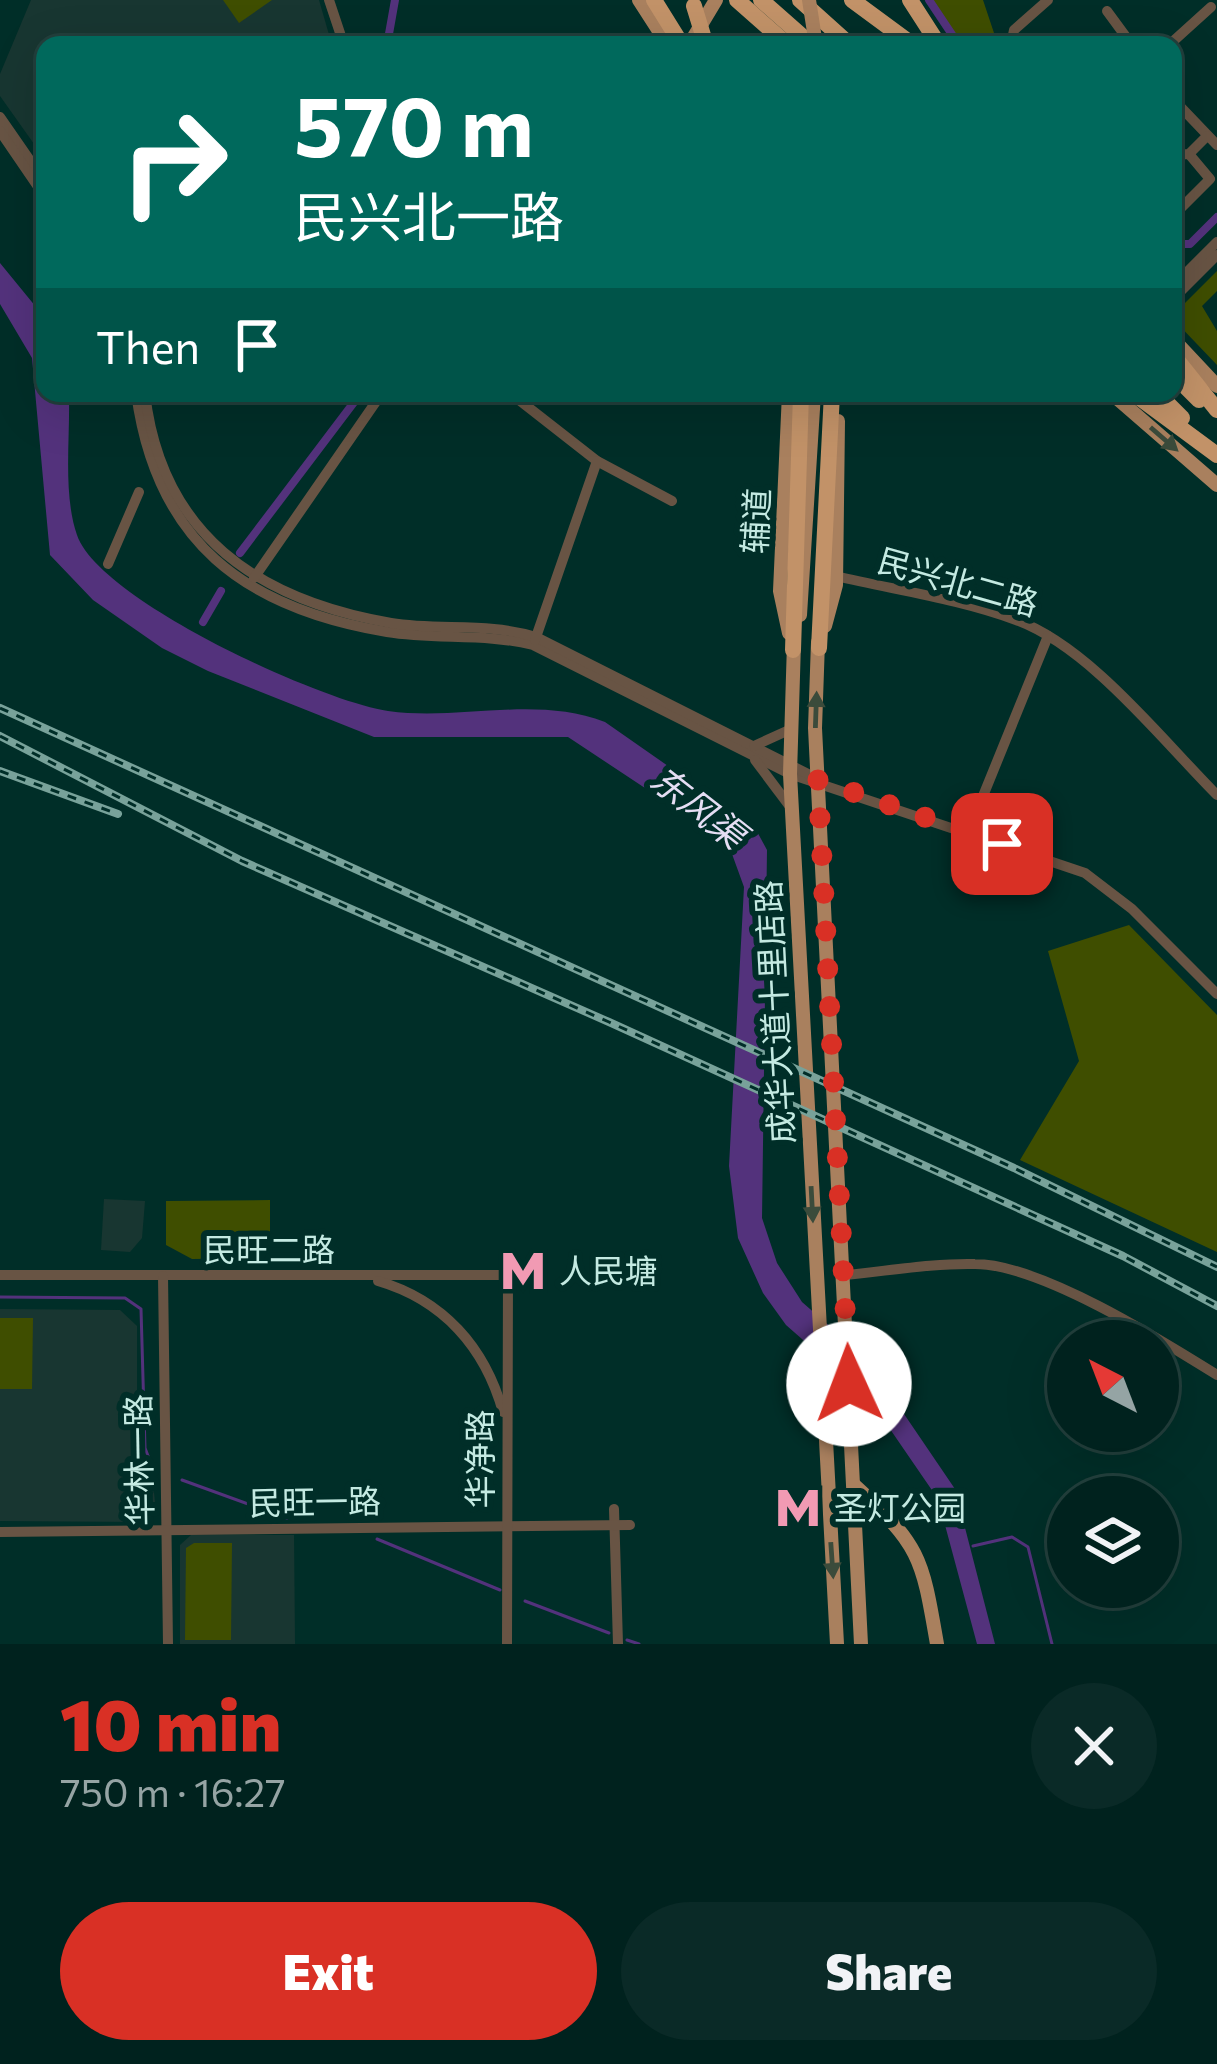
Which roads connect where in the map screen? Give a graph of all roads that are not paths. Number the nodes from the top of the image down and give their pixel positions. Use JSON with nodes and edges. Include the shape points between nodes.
{"nodes":[{"id":1,"x":329,"y":0,"type":"edge"},
{"id":2,"x":639,"y":0,"type":"edge"},
{"id":3,"x":654,"y":0,"type":"edge"},
{"id":4,"x":694,"y":0,"type":"edge"},
{"id":5,"x":716,"y":0,"type":"edge"},
{"id":6,"x":737,"y":0,"type":"edge"},
{"id":7,"x":761,"y":0,"type":"edge"},
{"id":8,"x":800,"y":0,"type":"edge"},
{"id":9,"x":814,"y":0,"type":"edge"},
{"id":10,"x":852,"y":0,"type":"edge"},
{"id":11,"x":910,"y":0,"type":"edge"},
{"id":12,"x":1048,"y":0,"type":"edge"},
{"id":13,"x":1211,"y":6,"type":"edge"},
{"id":14,"x":1108,"y":11,"type":"dead end"},
{"id":15,"x":929,"y":15,"type":"junction"},
{"id":16,"x":341,"y":36,"type":"edge"},
{"id":17,"x":662,"y":36,"type":"edge"},
{"id":18,"x":680,"y":36,"type":"edge"},
{"id":19,"x":692,"y":36,"type":"edge"},
{"id":20,"x":704,"y":36,"type":"edge"},
{"id":21,"x":778,"y":36,"type":"edge"},
{"id":22,"x":805,"y":36,"type":"edge"},
{"id":23,"x":815,"y":36,"type":"edge"},
{"id":24,"x":840,"y":36,"type":"edge"},
{"id":25,"x":898,"y":36,"type":"edge"},
{"id":26,"x":916,"y":36,"type":"edge"},
{"id":27,"x":925,"y":36,"type":"edge"},
{"id":28,"x":933,"y":36,"type":"edge"},
{"id":29,"x":943,"y":36,"type":"edge"},
{"id":30,"x":1013,"y":36,"type":"edge"},
{"id":31,"x":1126,"y":36,"type":"edge"},
{"id":32,"x":1179,"y":36,"type":"edge"},
{"id":33,"x":1182,"y":108,"type":"edge"},
{"id":34,"x":0,"y":117,"type":"edge"},
{"id":35,"x":0,"y":130,"type":"edge"},
{"id":36,"x":1212,"y":140,"type":"edge"},
{"id":37,"x":1182,"y":154,"type":"edge"},
{"id":38,"x":1189,"y":154,"type":"junction"},
{"id":39,"x":36,"y":169,"type":"edge"},
{"id":40,"x":36,"y":184,"type":"edge"},
{"id":41,"x":1182,"y":207,"type":"edge"},
{"id":42,"x":1217,"y":242,"type":"edge"},
{"id":43,"x":1217,"y":255,"type":"edge"},
{"id":44,"x":1182,"y":277,"type":"edge"},
{"id":45,"x":1182,"y":290,"type":"edge"},
{"id":46,"x":1182,"y":349,"type":"edge"},
{"id":47,"x":1182,"y":367,"type":"edge"},
{"id":48,"x":1182,"y":382,"type":"edge"},
{"id":49,"x":1217,"y":386,"type":"edge"},
{"id":50,"x":138,"y":402,"type":"edge"},
{"id":51,"x":146,"y":402,"type":"edge"},
{"id":52,"x":376,"y":402,"type":"edge"},
{"id":53,"x":522,"y":402,"type":"edge"},
{"id":54,"x":789,"y":402,"type":"edge"},
{"id":55,"x":802,"y":402,"type":"edge"},
{"id":56,"x":818,"y":402,"type":"edge"},
{"id":57,"x":835,"y":402,"type":"edge"},
{"id":58,"x":1121,"y":402,"type":"edge"},
{"id":59,"x":1148,"y":402,"type":"edge"},
{"id":60,"x":1166,"y":402,"type":"edge"},
{"id":61,"x":1217,"y":414,"type":"edge"},
{"id":62,"x":1217,"y":454,"type":"edge"},
{"id":63,"x":597,"y":461,"type":"junction"},
{"id":64,"x":1217,"y":485,"type":"edge"},
{"id":65,"x":139,"y":492,"type":"dead end"},
{"id":66,"x":672,"y":501,"type":"dead end"},
{"id":67,"x":108,"y":564,"type":"dead end"},
{"id":68,"x":253,"y":580,"type":"junction"},
{"id":69,"x":815,"y":582,"type":"junction"},
{"id":70,"x":1048,"y":636,"type":"junction"},
{"id":71,"x":535,"y":641,"type":"junction"},
{"id":72,"x":819,"y":648,"type":"joint"},
{"id":73,"x":793,"y":650,"type":"junction"},
{"id":74,"x":789,"y":730,"type":"junction"},
{"id":75,"x":751,"y":750,"type":"junction"},
{"id":76,"x":789,"y":769,"type":"junction"},
{"id":77,"x":818,"y":780,"type":"junction"},
{"id":78,"x":1217,"y":795,"type":"edge"},
{"id":79,"x":792,"y":809,"type":"junction"},
{"id":80,"x":968,"y":833,"type":"junction"},
{"id":81,"x":1217,"y":994,"type":"edge"},
{"id":82,"x":537,"y":1274,"type":"dead end"},
{"id":83,"x":0,"y":1275,"type":"edge"},
{"id":84,"x":508,"y":1275,"type":"junction"},
{"id":85,"x":845,"y":1275,"type":"junction"},
{"id":86,"x":163,"y":1276,"type":"junction"},
{"id":87,"x":367,"y":1277,"type":"junction"},
{"id":88,"x":1217,"y":1375,"type":"edge"},
{"id":89,"x":507,"y":1433,"type":"junction"},
{"id":90,"x":854,"y":1485,"type":"junction"},
{"id":91,"x":614,"y":1510,"type":"dead end"},
{"id":92,"x":614,"y":1525,"type":"junction"},
{"id":93,"x":630,"y":1525,"type":"dead end"},
{"id":94,"x":507,"y":1526,"type":"junction"},
{"id":95,"x":167,"y":1530,"type":"junction"},
{"id":96,"x":0,"y":1532,"type":"edge"},
{"id":97,"x":168,"y":1644,"type":"edge"},
{"id":98,"x":507,"y":1644,"type":"edge"},
{"id":99,"x":618,"y":1644,"type":"edge"},
{"id":100,"x":837,"y":1644,"type":"edge"},
{"id":101,"x":861,"y":1644,"type":"edge"},
{"id":102,"x":937,"y":1644,"type":"edge"}],
"edges":[{"from":1,"to":16,"type":"street"},
{"from":2,"to":17,"type":"main road"},
{"from":3,"to":18,"type":"highway","bridge":true},
{"from":4,"to":20,"type":"highway","bridge":true},
{"from":5,"to":19,"type":"main road"},
{"from":6,"to":21,"type":"highway"},
{"from":7,"to":22,"type":"highway"},
{"from":8,"to":24,"type":"highway","bridge":true},
{"from":9,"to":23,"type":"main road","bridge":true},
{"from":10,"to":25,"type":"highway","bridge":true},
{"from":11,"to":15,"type":"main road"},
{"from":11,"to":27,"type":"highway","bridge":true},
{"from":11,"to":28,"type":"highway","bridge":true},
{"from":12,"to":30,"type":"street"},
{"from":13,"to":32,"type":"street"},
{"from":14,"to":31,"type":"street"},
{"from":15,"to":26,"type":"main road"},
{"from":15,"to":29,"type":"main road"},
{"from":33,"to":36,"type":"street"},
{"from":34,"to":39,"type":"street"},
{"from":35,"to":40,"type":"street"},
{"from":36,"to":38,"type":"street"},
{"from":37,"to":38,"type":"street"},
{"from":38,"to":41,"type":"street","via":[[1210,179]]},
{"from":42,"to":44,"type":"street"},
{"from":43,"to":45,"type":"street"},
{"from":46,"to":49,"type":"main road"},
{"from":47,"to":61,"type":"highway"},
{"from":48,"to":61,"type":"highway"},
{"from":50,"to":68,"type":"street","via":[[169,507],[208,555]]},
{"from":51,"to":68,"type":"street","via":[[175,500]]},
{"from":52,"to":68,"type":"street"},
{"from":53,"to":63,"type":"street"},
{"from":54,"to":73,"type":"main road","name":"辅道","via":[[780,591]]},
{"from":55,"to":69,"type":"highway"},
{"from":56,"to":69,"type":"main road"},
{"from":57,"to":69,"type":"highway"},
{"from":58,"to":64,"type":"main road","one_way":true},
{"from":59,"to":62,"type":"highway"},
{"from":60,"to":62,"type":"highway"},
{"from":63,"to":66,"type":"street"},
{"from":63,"to":71,"type":"street"},
{"from":65,"to":67,"type":"street"},
{"from":68,"to":71,"type":"street","via":[[383,632]]},
{"from":69,"to":70,"type":"street","name":"民兴北二路","via":[[1016,620]]},
{"from":69,"to":72,"type":"highway"},
{"from":69,"to":73,"type":"highway"},
{"from":70,"to":78,"type":"street","name":"民兴北二路"},
{"from":70,"to":80,"type":"street"},
{"from":71,"to":75,"type":"street"},
{"from":77,"to":72,"type":"main road","name":"成华大道十里店路","one_way":true},
{"from":73,"to":74,"type":"main road","name":"成华大道十里店路"},
{"from":74,"to":75,"type":"street"},
{"from":74,"to":76,"type":"main road","name":"成华大道十里店路"},
{"from":75,"to":76,"type":"street"},
{"from":75,"to":79,"type":"street"},
{"from":76,"to":77,"type":"street"},
{"from":76,"to":79,"type":"main road","name":"成华大道十里店路"},
{"from":77,"to":80,"type":"street"},
{"from":77,"to":85,"type":"main road","name":"成华大道十里店路"},
{"from":79,"to":100,"type":"main road","name":"成华大道十里店路","one_way":true},
{"from":80,"to":81,"type":"street","via":[[1085,873]]},
{"from":82,"to":84,"type":"street","name":"民旺二路"},
{"from":83,"to":86,"type":"street","name":"民旺二路"},
{"from":84,"to":87,"type":"street","name":"民旺二路"},
{"from":84,"to":89,"type":"street","name":"华净路"},
{"from":85,"to":88,"type":"street","via":[[1004,1268],[1096,1306]]},
{"from":85,"to":90,"type":"main road","name":"成华大道十里店路"},
{"from":86,"to":87,"type":"street","name":"民旺二路"},
{"from":86,"to":95,"type":"street","name":"华林一路"},
{"from":87,"to":89,"type":"street","via":[[433,1306],[466,1336],[490,1372]]},
{"from":89,"to":94,"type":"street","name":"华净路"},
{"from":90,"to":101,"type":"main road"},
{"from":90,"to":102,"type":"main road","via":[[911,1540]]},
{"from":91,"to":92,"type":"street"},
{"from":92,"to":93,"type":"street","name":"民旺一路"},
{"from":92,"to":94,"type":"street","name":"民旺一路"},
{"from":92,"to":99,"type":"street"},
{"from":94,"to":95,"type":"street","name":"民旺一路"},
{"from":94,"to":98,"type":"street","name":"华净路"},
{"from":95,"to":96,"type":"street","name":"民旺一路"},
{"from":95,"to":97,"type":"street","name":"华林一路"}]}
